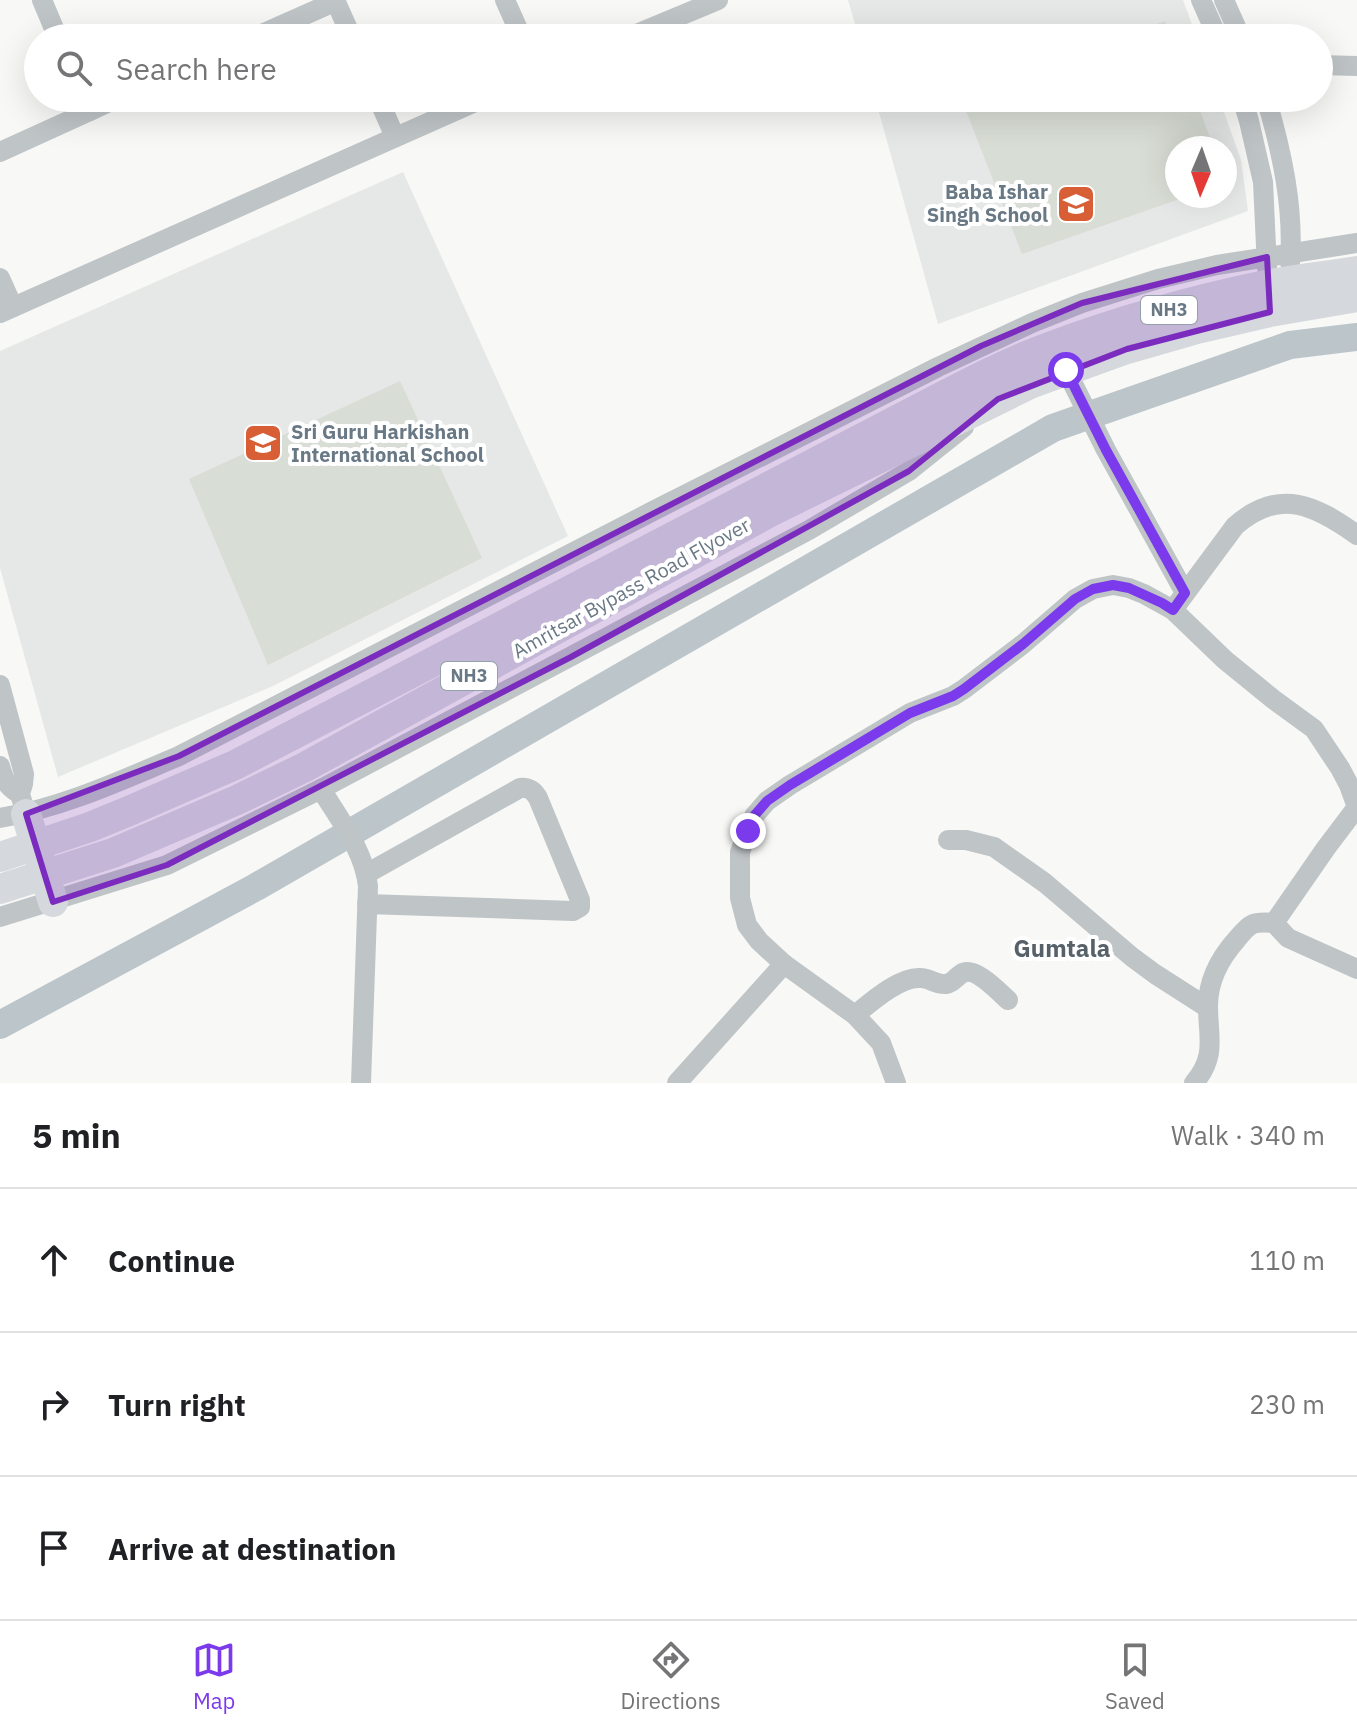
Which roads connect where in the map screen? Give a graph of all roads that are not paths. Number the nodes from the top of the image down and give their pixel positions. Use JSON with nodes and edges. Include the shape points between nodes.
{"nodes":[{"id":1,"x":42,"y":0,"type":"edge"},
{"id":2,"x":505,"y":0,"type":"edge"},
{"id":3,"x":718,"y":0,"type":"edge"},
{"id":4,"x":1201,"y":0,"type":"edge"},
{"id":5,"x":1224,"y":0,"type":"edge"},
{"id":6,"x":336,"y":1,"type":"edge"},
{"id":7,"x":687,"y":6,"type":"edge"},
{"id":8,"x":52,"y":24,"type":"edge"},
{"id":9,"x":284,"y":24,"type":"edge"},
{"id":10,"x":346,"y":24,"type":"edge"},
{"id":11,"x":516,"y":24,"type":"edge"},
{"id":12,"x":653,"y":24,"type":"edge"},
{"id":13,"x":1212,"y":24,"type":"edge"},
{"id":14,"x":1235,"y":24,"type":"edge"},
{"id":15,"x":1333,"y":65,"type":"edge"},
{"id":16,"x":1357,"y":66,"type":"edge"},
{"id":17,"x":72,"y":112,"type":"edge"},
{"id":18,"x":384,"y":112,"type":"edge"},
{"id":19,"x":452,"y":112,"type":"edge"},
{"id":20,"x":1246,"y":112,"type":"edge"},
{"id":21,"x":1270,"y":112,"type":"edge"},
{"id":22,"x":395,"y":137,"type":"junction"},
{"id":23,"x":0,"y":152,"type":"edge"},
{"id":24,"x":1357,"y":243,"type":"edge"},
{"id":25,"x":1357,"y":271,"type":"edge"},
{"id":26,"x":0,"y":278,"type":"edge"},
{"id":27,"x":1278,"y":283,"type":"junction"},
{"id":28,"x":1357,"y":297,"type":"edge"},
{"id":29,"x":6,"y":310,"type":"edge"},
{"id":30,"x":1066,"y":370,"type":"junction"},
{"id":31,"x":994,"y":386,"type":"junction"},
{"id":32,"x":921,"y":423,"type":"junction"},
{"id":33,"x":1357,"y":535,"type":"edge"},
{"id":34,"x":1179,"y":602,"type":"junction"},
{"id":35,"x":0,"y":685,"type":"edge"},
{"id":36,"x":0,"y":766,"type":"edge"},
{"id":37,"x":321,"y":789,"type":"junction"},
{"id":38,"x":15,"y":809,"type":"edge"},
{"id":39,"x":948,"y":840,"type":"dead end"},
{"id":40,"x":0,"y":857,"type":"edge"},
{"id":41,"x":364,"y":866,"type":"junction"},
{"id":42,"x":0,"y":889,"type":"edge"},
{"id":43,"x":53,"y":902,"type":"junction"},
{"id":44,"x":367,"y":904,"type":"junction"},
{"id":45,"x":0,"y":917,"type":"edge"},
{"id":46,"x":1274,"y":923,"type":"junction"},
{"id":47,"x":784,"y":964,"type":"junction"},
{"id":48,"x":1357,"y":969,"type":"edge"},
{"id":49,"x":1008,"y":1000,"type":"dead end"},
{"id":50,"x":1208,"y":1008,"type":"junction"},
{"id":51,"x":855,"y":1015,"type":"junction"},
{"id":52,"x":361,"y":1083,"type":"edge"},
{"id":53,"x":677,"y":1083,"type":"edge"},
{"id":54,"x":896,"y":1083,"type":"edge"},
{"id":55,"x":1194,"y":1083,"type":"edge"}],
"edges":[{"from":1,"to":8,"type":"street"},
{"from":2,"to":11,"type":"street"},
{"from":3,"to":7,"type":"street"},
{"from":4,"to":13,"type":"street"},
{"from":5,"to":14,"type":"street"},
{"from":6,"to":9,"type":"street"},
{"from":6,"to":10,"type":"street"},
{"from":7,"to":12,"type":"street"},
{"from":15,"to":16,"type":"street"},
{"from":17,"to":23,"type":"street"},
{"from":18,"to":22,"type":"street"},
{"from":19,"to":22,"type":"street"},
{"from":20,"to":27,"type":"street"},
{"from":21,"to":27,"type":"street","via":[[1289,203]]},
{"from":22,"to":29,"type":"street"},
{"from":24,"to":27,"type":"street"},
{"from":25,"to":27,"type":"highway","number":"NH3"},
{"from":26,"to":29,"type":"street"},
{"from":27,"to":28,"type":"highway","number":"NH3"},
{"from":27,"to":30,"type":"highway","number":"NH3","via":[[1193,330]]},
{"from":27,"to":31,"type":"highway","number":"NH3","via":[[1147,315],[1046,348]]},
{"from":27,"to":38,"type":"street","via":[[1217,265],[1158,279],[1032,323],[179,756],[119,782]]},
{"from":30,"to":31,"type":"highway","number":"NH3"},
{"from":30,"to":34,"type":"street"},
{"from":31,"to":32,"type":"highway","name":"Amritsar Bypass Road Flyover","number":"NH3"},
{"from":31,"to":37,"type":"street","via":[[909,471],[809,530]]},
{"from":32,"to":40,"type":"highway","name":"Amritsar Bypass Road Flyover","number":"NH3","via":[[235,765],[103,822]]},
{"from":32,"to":42,"type":"highway","name":"Amritsar Bypass Road Flyover","number":"NH3","via":[[770,512],[305,767],[113,853]]},
{"from":33,"to":34,"type":"street","via":[[1303,504],[1268,506],[1235,526]]},
{"from":34,"to":46,"type":"street","via":[[1225,660],[1314,729],[1357,807]]},
{"from":34,"to":47,"type":"street","via":[[1162,603],[1113,585],[1093,589],[964,689],[910,713],[767,801],[754,816],[740,852],[740,898],[747,925]]},
{"from":35,"to":38,"type":"street","via":[[24,774]]},
{"from":36,"to":38,"type":"street"},
{"from":37,"to":41,"type":"street"},
{"from":37,"to":43,"type":"street","via":[[167,865]]},
{"from":38,"to":43,"type":"highway"},
{"from":39,"to":50,"type":"street","via":[[994,847],[1132,957]]},
{"from":41,"to":44,"type":"street"},
{"from":41,"to":44,"type":"street","via":[[526,788],[538,798],[580,900],[573,911]]},
{"from":43,"to":45,"type":"street"},
{"from":44,"to":52,"type":"street"},
{"from":46,"to":48,"type":"street","via":[[1288,938]]},
{"from":46,"to":50,"type":"street","via":[[1246,927],[1225,951],[1209,990]]},
{"from":47,"to":51,"type":"street"},
{"from":47,"to":53,"type":"street"},
{"from":49,"to":51,"type":"street","via":[[970,971],[945,984],[912,979]]},
{"from":50,"to":55,"type":"street","via":[[1210,1050]]},
{"from":51,"to":54,"type":"street","via":[[881,1043]]}]}
